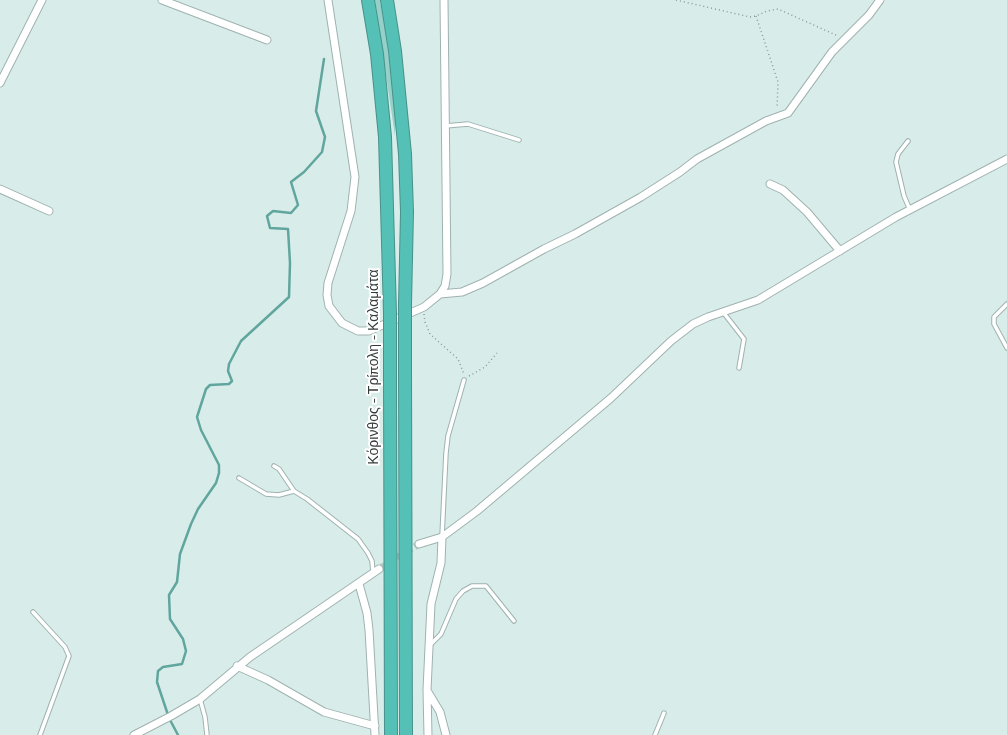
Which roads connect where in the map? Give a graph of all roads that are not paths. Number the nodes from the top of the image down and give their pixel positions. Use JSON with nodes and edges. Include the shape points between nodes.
{"nodes":[{"id":1,"x":42,"y":0,"type":"edge"},
{"id":2,"x":162,"y":0,"type":"edge"},
{"id":3,"x":328,"y":0,"type":"edge"},
{"id":4,"x":368,"y":0,"type":"edge"},
{"id":5,"x":388,"y":0,"type":"edge"},
{"id":6,"x":444,"y":0,"type":"edge"},
{"id":7,"x":880,"y":0,"type":"edge"},
{"id":8,"x":268,"y":40,"type":"dead end"},
{"id":9,"x":0,"y":83,"type":"edge"},
{"id":10,"x":445,"y":126,"type":"junction"},
{"id":11,"x":519,"y":140,"type":"dead end"},
{"id":12,"x":908,"y":142,"type":"dead end"},
{"id":13,"x":1007,"y":159,"type":"edge"},
{"id":14,"x":770,"y":184,"type":"dead end"},
{"id":15,"x":0,"y":189,"type":"edge"},
{"id":16,"x":910,"y":210,"type":"junction"},
{"id":17,"x":49,"y":211,"type":"dead end"},
{"id":18,"x":840,"y":251,"type":"junction"},
{"id":19,"x":440,"y":294,"type":"junction"},
{"id":20,"x":1007,"y":304,"type":"edge"},
{"id":21,"x":723,"y":312,"type":"junction"},
{"id":22,"x":1007,"y":348,"type":"edge"},
{"id":23,"x":739,"y":368,"type":"dead end"},
{"id":24,"x":464,"y":380,"type":"road end"},
{"id":25,"x":274,"y":466,"type":"dead end"},
{"id":26,"x":239,"y":478,"type":"dead end"},
{"id":27,"x":294,"y":491,"type":"junction"},
{"id":28,"x":442,"y":537,"type":"junction"},
{"id":29,"x":419,"y":544,"type":"tunnel mouth"},
{"id":30,"x":376,"y":571,"type":"joint"},
{"id":31,"x":359,"y":584,"type":"junction"},
{"id":32,"x":33,"y":612,"type":"dead end"},
{"id":33,"x":514,"y":621,"type":"dead end"},
{"id":34,"x":428,"y":647,"type":"junction"},
{"id":35,"x":237,"y":666,"type":"junction"},
{"id":36,"x":427,"y":690,"type":"junction"},
{"id":37,"x":200,"y":699,"type":"junction"},
{"id":38,"x":664,"y":713,"type":"dead end"},
{"id":39,"x":375,"y":726,"type":"junction"},
{"id":40,"x":40,"y":735,"type":"edge"},
{"id":41,"x":134,"y":735,"type":"edge"},
{"id":42,"x":207,"y":735,"type":"edge"},
{"id":43,"x":375,"y":735,"type":"edge"},
{"id":44,"x":391,"y":735,"type":"edge"},
{"id":45,"x":406,"y":735,"type":"edge"},
{"id":46,"x":428,"y":735,"type":"edge"},
{"id":47,"x":446,"y":735,"type":"edge"},
{"id":48,"x":655,"y":735,"type":"edge"}],
"edges":[{"from":1,"to":9,"type":"street"},
{"from":2,"to":8,"type":"street"},
{"from":3,"to":19,"type":"street","via":[[355,177],[350,217],[328,283],[329,306],[342,323],[358,331],[369,331],[424,307]]},
{"from":4,"to":44,"type":"highway","name":"Κόρινθος - Τρίπολη - Καλαμάτα","bridge":true,"via":[[377,54],[385,137],[390,313]]},
{"from":5,"to":45,"type":"highway","bridge":true,"via":[[405,154],[407,212]]},
{"from":6,"to":10,"type":"street"},
{"from":7,"to":19,"type":"street","via":[[812,79],[788,112],[697,159],[654,188],[575,234],[484,283],[462,292]]},
{"from":10,"to":11,"type":"lane","via":[[468,124]]},
{"from":10,"to":19,"type":"street","via":[[447,274],[445,286]]},
{"from":12,"to":16,"type":"lane","via":[[898,154],[896,162]]},
{"from":13,"to":16,"type":"street"},
{"from":14,"to":18,"type":"street","via":[[783,190],[807,212]]},
{"from":15,"to":17,"type":"street"},
{"from":16,"to":18,"type":"street"},
{"from":18,"to":21,"type":"street","via":[[758,300]]},
{"from":20,"to":22,"type":"lane","via":[[994,317],[994,324]]},
{"from":21,"to":23,"type":"lane","via":[[744,339]]},
{"from":21,"to":28,"type":"street","via":[[708,317],[682,332],[611,398],[477,511]]},
{"from":24,"to":28,"type":"lane","via":[[447,442]]},
{"from":25,"to":27,"type":"lane","via":[[279,469]]},
{"from":26,"to":27,"type":"lane","via":[[266,494],[279,495]]},
{"from":27,"to":30,"type":"lane","via":[[358,539]]},
{"from":28,"to":29,"type":"street"},
{"from":28,"to":34,"type":"street","via":[[441,563],[431,604]]},
{"from":30,"to":31,"type":"street"},
{"from":31,"to":35,"type":"street"},
{"from":31,"to":39,"type":"street","via":[[369,630]]},
{"from":32,"to":40,"type":"lane","via":[[65,646],[69,656]]},
{"from":33,"to":34,"type":"lane","via":[[486,586],[472,586],[458,596],[441,634]]},
{"from":34,"to":36,"type":"street"},
{"from":35,"to":37,"type":"street"},
{"from":35,"to":39,"type":"street","via":[[268,680],[324,712]]},
{"from":36,"to":46,"type":"street"},
{"from":36,"to":47,"type":"street","via":[[440,712]]},
{"from":37,"to":41,"type":"street"},
{"from":37,"to":42,"type":"lane"},
{"from":38,"to":48,"type":"lane"},
{"from":39,"to":43,"type":"street"}]}
